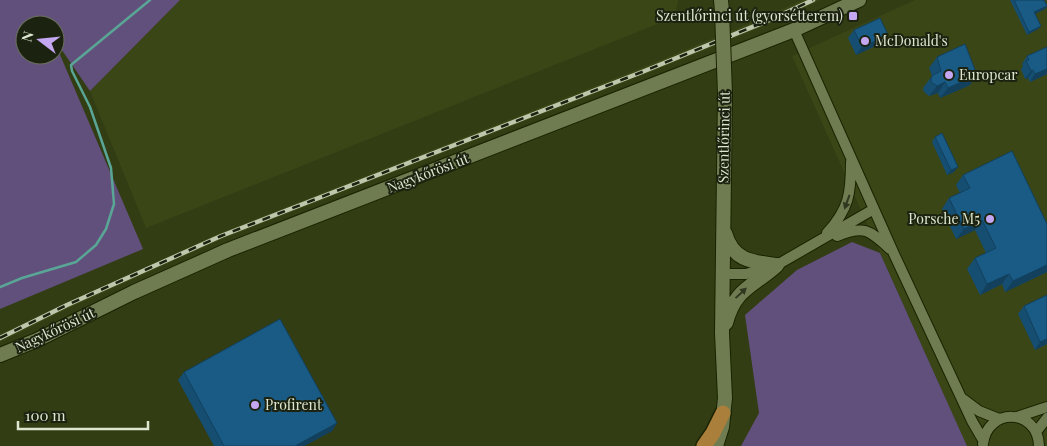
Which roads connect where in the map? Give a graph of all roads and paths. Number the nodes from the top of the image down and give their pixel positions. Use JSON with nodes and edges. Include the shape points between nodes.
{"nodes":[{"id":1,"x":859,"y":0,"type":"edge"},
{"id":2,"x":722,"y":6,"type":"edge"},
{"id":3,"x":794,"y":30,"type":"junction"},
{"id":4,"x":851,"y":158,"type":"junction"},
{"id":5,"x":874,"y":209,"type":"junction"},
{"id":6,"x":723,"y":225,"type":"junction"},
{"id":7,"x":822,"y":239,"type":"junction"},
{"id":8,"x":894,"y":254,"type":"junction"},
{"id":9,"x":777,"y":266,"type":"junction"},
{"id":10,"x":723,"y":274,"type":"junction"},
{"id":11,"x":722,"y":332,"type":"junction"},
{"id":12,"x":0,"y":355,"type":"edge"},
{"id":13,"x":961,"y":397,"type":"junction"},
{"id":14,"x":1047,"y":407,"type":"edge"},
{"id":15,"x":723,"y":413,"type":"junction"},
{"id":16,"x":1017,"y":417,"type":"junction"},
{"id":17,"x":1047,"y":418,"type":"edge"},
{"id":18,"x":999,"y":419,"type":"junction"},
{"id":19,"x":1036,"y":432,"type":"junction"},
{"id":20,"x":983,"y":443,"type":"edge"},
{"id":21,"x":704,"y":446,"type":"edge"},
{"id":22,"x":716,"y":446,"type":"edge"},
{"id":23,"x":1039,"y":446,"type":"edge"}],
"edges":[{"from":1,"to":3,"type":"main road","name":"Nagykőrösi út"},
{"from":2,"to":6,"type":"main road","name":"Szentlőrinci út","bridge":true,"via":[[725,94]]},
{"from":3,"to":4,"type":"street"},
{"from":3,"to":12,"type":"main road","name":"Nagykőrösi út","via":[[228,250]]},
{"from":4,"to":5,"type":"street"},
{"from":4,"to":7,"type":"street","one_way":true,"via":[[849,199],[839,219]]},
{"from":5,"to":7,"type":"street"},
{"from":5,"to":8,"type":"street"},
{"from":6,"to":9,"type":"main road","via":[[732,249],[742,258]]},
{"from":6,"to":10,"type":"main road","name":"Szentlőrinci út"},
{"from":7,"to":8,"type":"street","via":[[853,230],[866,231],[875,235]]},
{"from":7,"to":9,"type":"street"},
{"from":8,"to":13,"type":"street"},
{"from":9,"to":10,"type":"street","via":[[746,274]]},
{"from":11,"to":9,"type":"main road","one_way":true,"via":[[735,298]]},
{"from":10,"to":11,"type":"main road","name":"Szentlőrinci út"},
{"from":11,"to":15,"type":"main road","name":"Szentlőrinci út"},
{"from":13,"to":18,"type":"street","via":[[979,411]]},
{"from":13,"to":20,"type":"street"},
{"from":14,"to":16,"type":"street"},
{"from":15,"to":21,"type":"main road"},
{"from":15,"to":22,"type":"main road","name":"Szentlőrinci út"},
{"from":16,"to":18,"type":"street"},
{"from":16,"to":19,"type":"street"},
{"from":17,"to":19,"type":"street"},
{"from":18,"to":20,"type":"street","via":[[988,428]]},
{"from":19,"to":23,"type":"street"}]}
